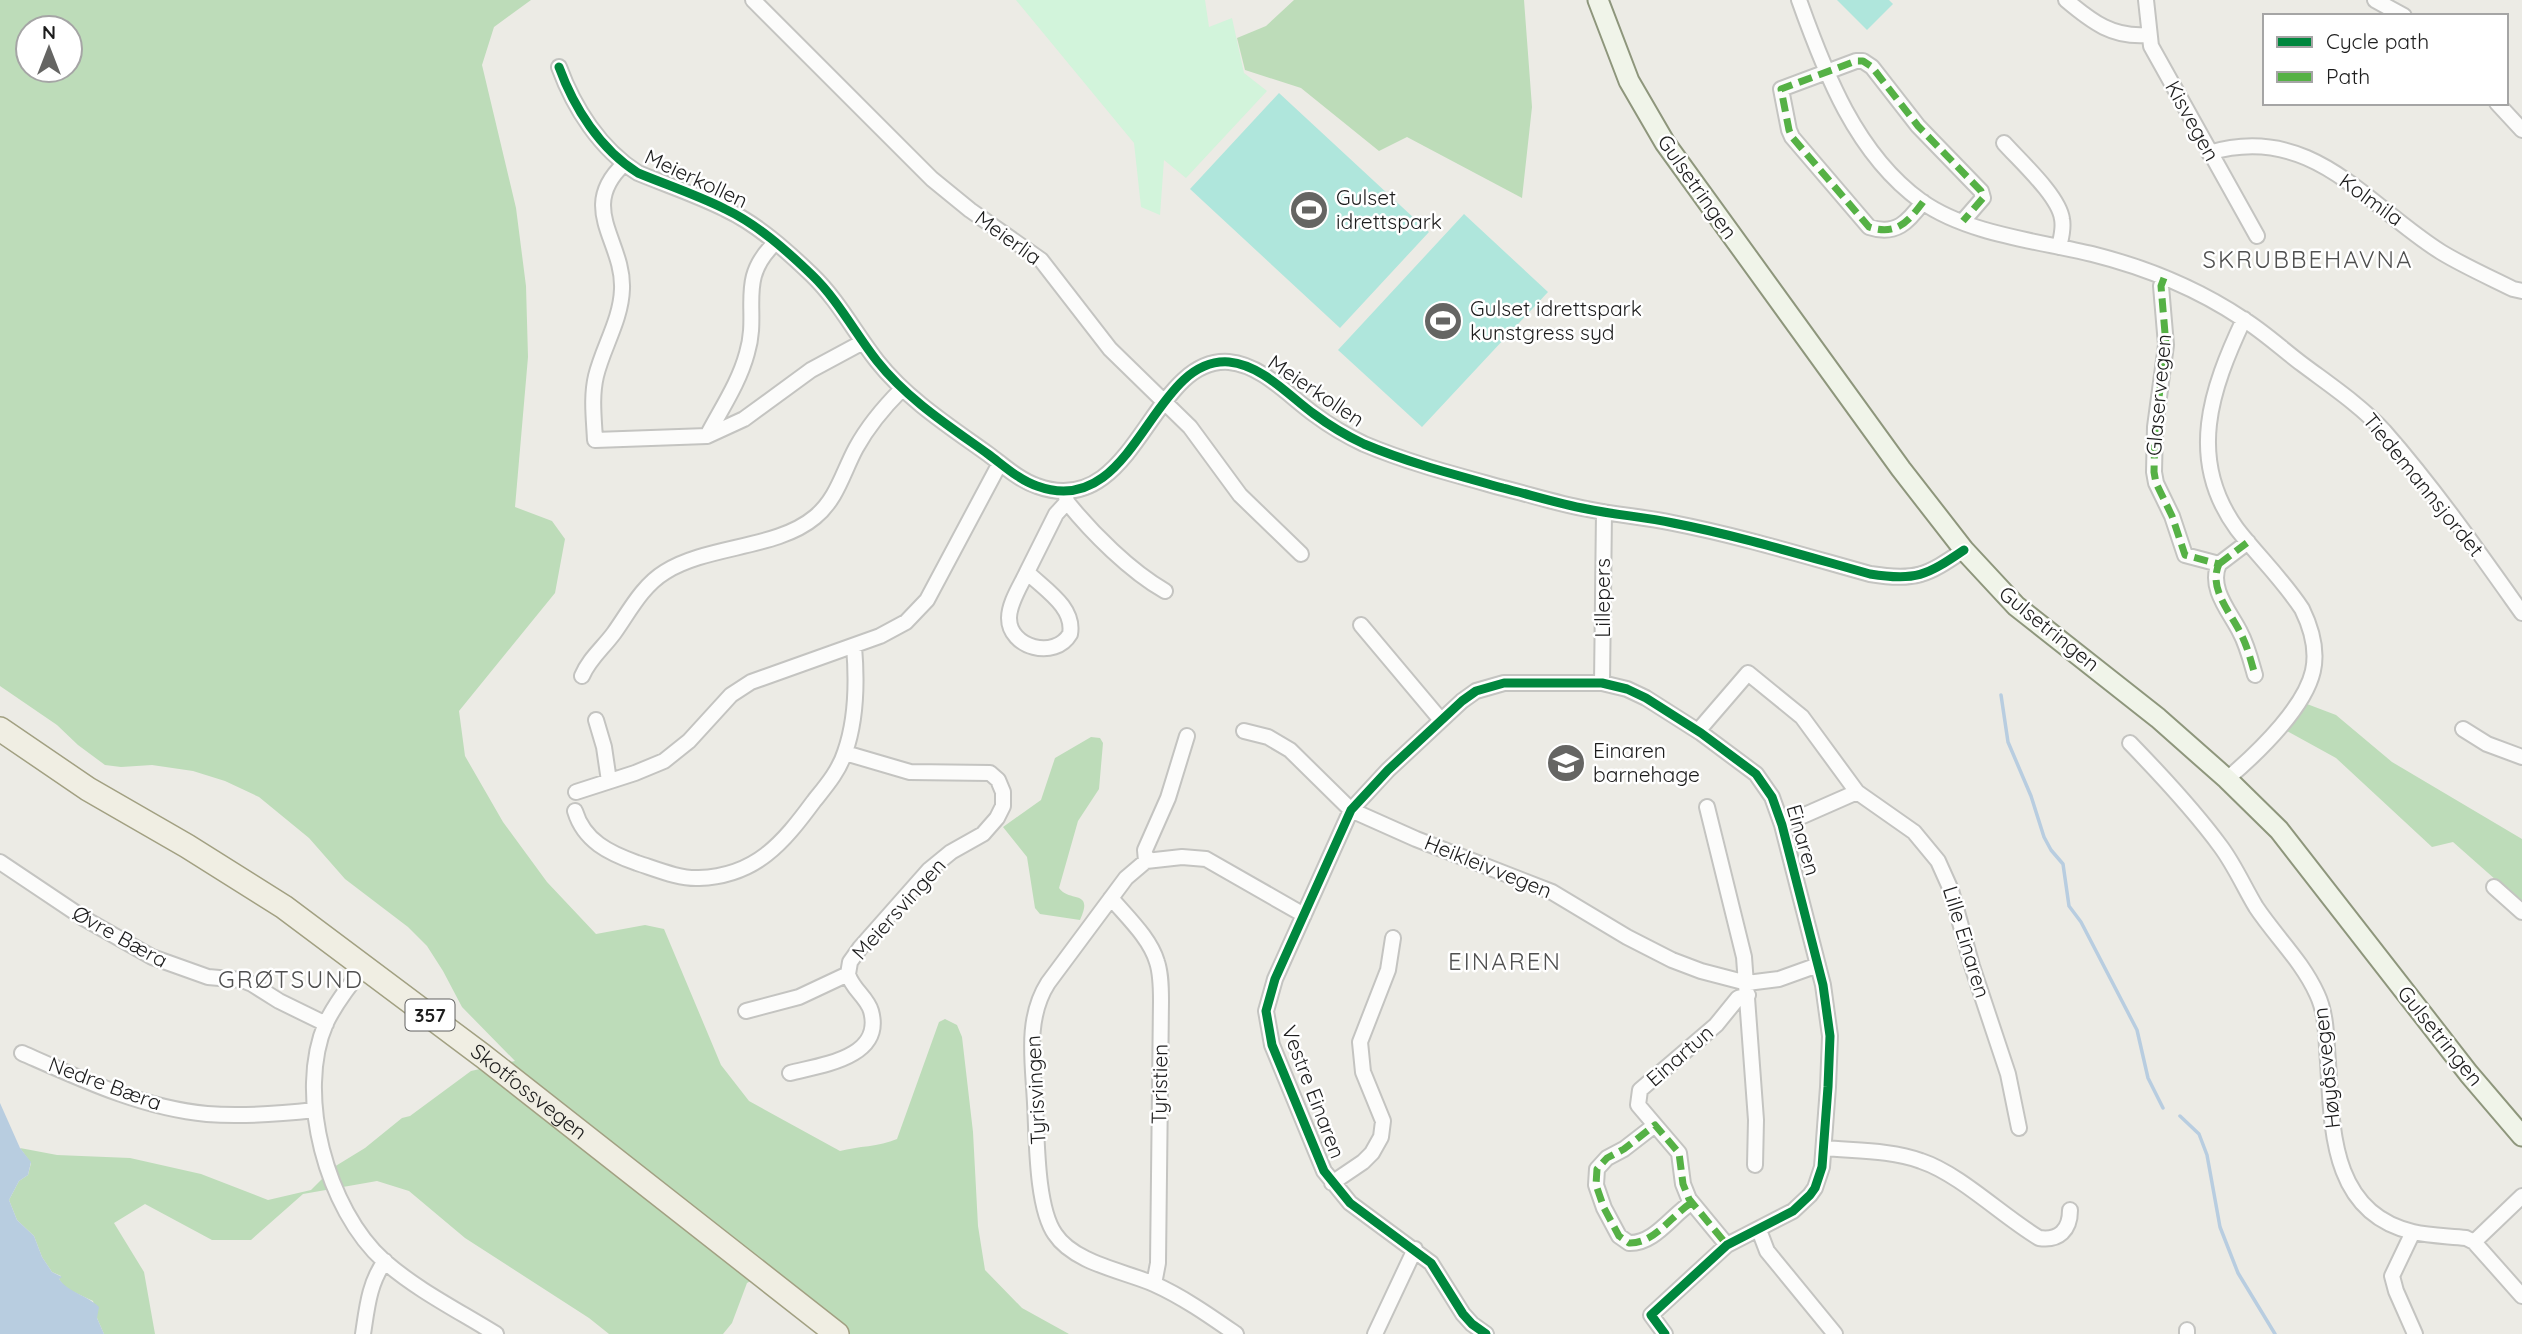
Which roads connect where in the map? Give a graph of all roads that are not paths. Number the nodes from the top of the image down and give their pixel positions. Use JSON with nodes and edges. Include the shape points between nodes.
{"nodes":[{"id":1,"x":753,"y":0,"type":"edge"},
{"id":2,"x":1598,"y":0,"type":"edge"},
{"id":3,"x":1799,"y":0,"type":"edge"},
{"id":4,"x":2066,"y":0,"type":"edge"},
{"id":5,"x":2146,"y":0,"type":"edge"},
{"id":6,"x":2375,"y":0,"type":"edge"},
{"id":7,"x":2400,"y":14,"type":"edge"},
{"id":8,"x":2148,"y":35,"type":"junction"},
{"id":9,"x":559,"y":67,"type":"dead end"},
{"id":10,"x":1827,"y":71,"type":"junction"},
{"id":11,"x":2499,"y":105,"type":"edge"},
{"id":12,"x":2522,"y":130,"type":"edge"},
{"id":13,"x":2004,"y":144,"type":"dead end"},
{"id":14,"x":2209,"y":153,"type":"junction"},
{"id":15,"x":624,"y":164,"type":"junction"},
{"id":16,"x":1923,"y":202,"type":"junction"},
{"id":17,"x":1963,"y":221,"type":"junction"},
{"id":18,"x":2257,"y":236,"type":"dead end"},
{"id":19,"x":775,"y":243,"type":"junction"},
{"id":20,"x":2059,"y":247,"type":"junction"},
{"id":21,"x":2164,"y":278,"type":"junction"},
{"id":22,"x":2522,"y":291,"type":"edge"},
{"id":23,"x":2244,"y":319,"type":"junction"},
{"id":24,"x":863,"y":342,"type":"junction"},
{"id":25,"x":902,"y":389,"type":"junction"},
{"id":26,"x":1164,"y":403,"type":"junction"},
{"id":27,"x":707,"y":436,"type":"junction"},
{"id":28,"x":1000,"y":463,"type":"junction"},
{"id":29,"x":1066,"y":496,"type":"junction"},
{"id":30,"x":1604,"y":512,"type":"junction"},
{"id":31,"x":2248,"y":542,"type":"junction"},
{"id":32,"x":1964,"y":550,"type":"junction"},
{"id":33,"x":1301,"y":554,"type":"dead end"},
{"id":34,"x":2219,"y":564,"type":"junction"},
{"id":35,"x":1027,"y":572,"type":"junction"},
{"id":36,"x":1166,"y":591,"type":"dead end"},
{"id":37,"x":2522,"y":613,"type":"edge"},
{"id":38,"x":1361,"y":625,"type":"dead end"},
{"id":39,"x":854,"y":646,"type":"junction"},
{"id":40,"x":2255,"y":675,"type":"dead end"},
{"id":41,"x":582,"y":676,"type":"dead end"},
{"id":42,"x":1602,"y":683,"type":"junction"},
{"id":43,"x":1440,"y":719,"type":"junction"},
{"id":44,"x":596,"y":720,"type":"dead end"},
{"id":45,"x":0,"y":729,"type":"edge"},
{"id":46,"x":2463,"y":729,"type":"dead end"},
{"id":47,"x":1244,"y":731,"type":"dead end"},
{"id":48,"x":1698,"y":731,"type":"junction"},
{"id":49,"x":1187,"y":736,"type":"dead end"},
{"id":50,"x":2130,"y":743,"type":"dead end"},
{"id":51,"x":845,"y":752,"type":"junction"},
{"id":52,"x":2522,"y":757,"type":"edge"},
{"id":53,"x":2227,"y":779,"type":"junction"},
{"id":54,"x":609,"y":781,"type":"junction"},
{"id":55,"x":576,"y":792,"type":"dead end"},
{"id":56,"x":1857,"y":792,"type":"junction"},
{"id":57,"x":1707,"y":807,"type":"dead end"},
{"id":58,"x":1351,"y":810,"type":"junction"},
{"id":59,"x":575,"y":811,"type":"dead end"},
{"id":60,"x":1782,"y":825,"type":"junction"},
{"id":61,"x":1146,"y":861,"type":"junction"},
{"id":62,"x":0,"y":862,"type":"edge"},
{"id":63,"x":2494,"y":887,"type":"dead end"},
{"id":64,"x":1111,"y":898,"type":"junction"},
{"id":65,"x":2522,"y":912,"type":"edge"},
{"id":66,"x":1304,"y":915,"type":"junction"},
{"id":67,"x":1393,"y":938,"type":"dead end"},
{"id":68,"x":1818,"y":965,"type":"junction"},
{"id":69,"x":365,"y":966,"type":"junction"},
{"id":70,"x":848,"y":974,"type":"junction"},
{"id":71,"x":1747,"y":989,"type":"junction"},
{"id":72,"x":746,"y":1011,"type":"dead end"},
{"id":73,"x":326,"y":1024,"type":"junction"},
{"id":74,"x":22,"y":1053,"type":"dead end"},
{"id":75,"x":790,"y":1073,"type":"dead end"},
{"id":76,"x":315,"y":1110,"type":"junction"},
{"id":77,"x":1655,"y":1125,"type":"junction"},
{"id":78,"x":2019,"y":1128,"type":"dead end"},
{"id":79,"x":2522,"y":1136,"type":"edge"},
{"id":80,"x":1824,"y":1148,"type":"junction"},
{"id":81,"x":1755,"y":1165,"type":"dead end"},
{"id":82,"x":1332,"y":1183,"type":"junction"},
{"id":83,"x":2522,"y":1196,"type":"edge"},
{"id":84,"x":1691,"y":1203,"type":"junction"},
{"id":85,"x":2070,"y":1210,"type":"dead end"},
{"id":86,"x":1759,"y":1230,"type":"junction"},
{"id":87,"x":2413,"y":1232,"type":"junction"},
{"id":88,"x":2474,"y":1242,"type":"junction"},
{"id":89,"x":1727,"y":1245,"type":"junction"},
{"id":90,"x":1415,"y":1249,"type":"junction"},
{"id":91,"x":385,"y":1261,"type":"junction"},
{"id":92,"x":1154,"y":1284,"type":"junction"},
{"id":93,"x":2522,"y":1296,"type":"edge"},
{"id":94,"x":363,"y":1334,"type":"edge"},
{"id":95,"x":496,"y":1334,"type":"edge"},
{"id":96,"x":837,"y":1334,"type":"edge"},
{"id":97,"x":1237,"y":1334,"type":"edge"},
{"id":98,"x":1376,"y":1334,"type":"edge"},
{"id":99,"x":1486,"y":1334,"type":"edge"},
{"id":100,"x":1665,"y":1334,"type":"edge"},
{"id":101,"x":1835,"y":1334,"type":"edge"},
{"id":102,"x":2415,"y":1334,"type":"edge"}],
"edges":[{"from":1,"to":26,"type":"street","name":"Meierlia","via":[[939,185],[1041,260],[1110,349]]},
{"from":2,"to":32,"type":"street","name":"Gulsetringen","via":[[1629,81],[1665,143]]},
{"from":3,"to":10,"type":"street"},
{"from":4,"to":8,"type":"street","via":[[2091,22],[2109,30]]},
{"from":5,"to":8,"type":"street","name":"Kisvegen"},
{"from":6,"to":7,"type":"street"},
{"from":8,"to":14,"type":"street","name":"Kisvegen"},
{"from":9,"to":15,"type":"street","name":"Meierkollen","via":[[585,120]]},
{"from":10,"to":16,"type":"street","via":[[1874,155]]},
{"from":10,"to":16,"type":"street","via":[[1781,89],[1792,137],[1869,227],[1902,227]]},
{"from":10,"to":17,"type":"street","via":[[1856,61],[1872,67],[1918,126],[1982,191],[1980,203]]},
{"from":11,"to":12,"type":"street"},
{"from":13,"to":20,"type":"street","via":[[2061,212]]},
{"from":14,"to":18,"type":"street","name":"Kisvegen"},
{"from":14,"to":22,"type":"street","name":"Kolmila","via":[[2262,145],[2305,157],[2363,192],[2440,251]]},
{"from":15,"to":19,"type":"street","name":"Meierkollen","via":[[729,211]]},
{"from":15,"to":27,"type":"street","name":"Meierkollen","via":[[611,179],[603,204],[622,288],[593,391],[595,440]]},
{"from":16,"to":17,"type":"street"},
{"from":17,"to":20,"type":"street"},
{"from":19,"to":24,"type":"street","name":"Meierkollen","via":[[830,295]]},
{"from":19,"to":27,"type":"street","via":[[754,271],[750,343],[741,372]]},
{"from":20,"to":21,"type":"street"},
{"from":21,"to":23,"type":"street"},
{"from":21,"to":34,"type":"street","name":"Glaservegen","via":[[2166,345],[2154,472],[2185,555]]},
{"from":23,"to":31,"type":"street","via":[[2214,391],[2208,439],[2220,497]]},
{"from":23,"to":37,"type":"street","name":"Tiedemannsjordet","via":[[2347,396],[2383,430]]},
{"from":24,"to":25,"type":"street","name":"Meierkollen"},
{"from":24,"to":27,"type":"street","via":[[811,370],[744,419]]},
{"from":25,"to":28,"type":"street","name":"Meierkollen"},
{"from":25,"to":41,"type":"street","via":[[863,435],[832,498],[816,516],[792,530],[664,572],[646,588]]},
{"from":26,"to":29,"type":"street","name":"Meierkollen","via":[[1116,466]]},
{"from":26,"to":30,"type":"street","name":"Meierkollen","via":[[1201,366],[1235,363],[1266,376],[1315,415],[1362,443],[1436,469]]},
{"from":26,"to":33,"type":"street","name":"Meierlia","via":[[1203,442],[1245,501]]},
{"from":28,"to":29,"type":"street","name":"Meierkollen","via":[[1036,486]]},
{"from":28,"to":39,"type":"street","via":[[927,600],[900,626]]},
{"from":29,"to":35,"type":"street"},
{"from":29,"to":36,"type":"street","via":[[1084,523]]},
{"from":30,"to":32,"type":"street","name":"Meierkollen","via":[[1706,530],[1889,577],[1926,574]]},
{"from":30,"to":42,"type":"street","name":"Lillepers"},
{"from":31,"to":34,"type":"street"},
{"from":31,"to":53,"type":"street","via":[[2302,609],[2313,637],[2314,670],[2300,704],[2254,757]]},
{"from":32,"to":53,"type":"street","name":"Gulsetringen","via":[[2015,606],[2116,682]]},
{"from":34,"to":40,"type":"street","via":[[2221,598],[2244,640]]},
{"from":35,"to":35,"type":"street","via":[[1010,608],[1010,627],[1027,644],[1057,647],[1070,634],[1070,617]]},
{"from":38,"to":43,"type":"street"},
{"from":39,"to":51,"type":"street","via":[[855,697]]},
{"from":39,"to":54,"type":"street","via":[[740,688],[674,754],[652,767]]},
{"from":42,"to":43,"type":"street","name":"Einaren","via":[[1504,683],[1476,691]]},
{"from":42,"to":48,"type":"street","name":"Einaren","via":[[1646,698]]},
{"from":43,"to":58,"type":"street","name":"Einaren"},
{"from":44,"to":54,"type":"street"},
{"from":45,"to":69,"type":"main road","name":"Skotfossvegen","number":"357","via":[[77,783],[239,876]]},
{"from":46,"to":52,"type":"street"},
{"from":47,"to":58,"type":"street","name":"Heikleivvegen","via":[[1268,737],[1290,750]]},
{"from":48,"to":56,"type":"street","name":"Lille Einaren","via":[[1748,673],[1802,717]]},
{"from":48,"to":60,"type":"street","name":"Einaren","via":[[1756,774],[1772,797]]},
{"from":49,"to":61,"type":"street","via":[[1168,798],[1145,850]]},
{"from":50,"to":87,"type":"street","name":"Høyåsvegen","via":[[2222,848],[2255,906],[2309,977],[2323,1007],[2335,1148],[2345,1177],[2376,1215]]},
{"from":51,"to":59,"type":"street","via":[[832,779],[774,850],[749,866],[720,876],[695,878],[626,859],[592,841]]},
{"from":51,"to":70,"type":"street","name":"Meiersvingen","via":[[910,772],[990,772],[1003,792],[1001,812],[992,826],[929,870],[860,948]]},
{"from":53,"to":79,"type":"street","name":"Gulsetringen","via":[[2279,830]]},
{"from":54,"to":55,"type":"street"},
{"from":56,"to":60,"type":"street"},
{"from":56,"to":78,"type":"street","name":"Lille Einaren","via":[[1914,832],[1946,876],[2008,1074]]},
{"from":57,"to":71,"type":"street","via":[[1744,957]]},
{"from":58,"to":66,"type":"street","name":"Vestre Einaren"},
{"from":58,"to":71,"type":"street","name":"Heikleivvegen","via":[[1552,892],[1672,960]]},
{"from":60,"to":68,"type":"street","name":"Einaren"},
{"from":61,"to":64,"type":"street","name":"Tyrisvingen"},
{"from":61,"to":66,"type":"street","via":[[1206,859]]},
{"from":62,"to":73,"type":"street","name":"Øvre Bæra","via":[[152,957],[208,976],[253,984]]},
{"from":63,"to":65,"type":"street"},
{"from":64,"to":92,"type":"street","name":"Tyristien","via":[[1155,955],[1160,974]]},
{"from":64,"to":92,"type":"street","name":"Tyrisvingen","via":[[1048,983],[1033,1016],[1042,1195],[1050,1226],[1067,1247]]},
{"from":66,"to":82,"type":"street","name":"Vestre Einaren","via":[[1270,992],[1266,1020],[1313,1148]]},
{"from":67,"to":82,"type":"street","name":"Vestre Einaren","via":[[1388,970],[1360,1042],[1363,1072],[1383,1121],[1381,1137],[1363,1162]]},
{"from":68,"to":71,"type":"street"},
{"from":68,"to":80,"type":"street","name":"Einaren","via":[[1830,1036]]},
{"from":69,"to":73,"type":"street"},
{"from":69,"to":96,"type":"main road","name":"Skotfossvegen","number":"357"},
{"from":70,"to":72,"type":"street","name":"Meiersvingen","via":[[799,996]]},
{"from":70,"to":75,"type":"street","name":"Meiersvingen","via":[[871,1011],[867,1039],[851,1056]]},
{"from":71,"to":77,"type":"street","name":"Einartun","via":[[1716,1025],[1640,1090],[1638,1105]]},
{"from":71,"to":81,"type":"street"},
{"from":73,"to":76,"type":"street","via":[[314,1080]]},
{"from":74,"to":76,"type":"street","name":"Nedre Bæra","via":[[110,1090],[173,1108],[236,1115]]},
{"from":76,"to":91,"type":"street","via":[[333,1182],[355,1225]]},
{"from":77,"to":84,"type":"street","name":"Einartun","via":[[1679,1153]]},
{"from":77,"to":84,"type":"street","via":[[1597,1169],[1596,1185],[1610,1222],[1623,1241],[1641,1242]]},
{"from":80,"to":85,"type":"street","via":[[1922,1161],[2039,1238],[2048,1240],[2064,1232]]},
{"from":80,"to":86,"type":"street","name":"Einaren","via":[[1819,1178],[1810,1195],[1793,1211]]},
{"from":82,"to":90,"type":"street","name":"Vestre Einaren","via":[[1368,1218]]},
{"from":83,"to":88,"type":"street"},
{"from":84,"to":89,"type":"street","name":"Einartun"},
{"from":86,"to":89,"type":"street","name":"Einaren"},
{"from":86,"to":101,"type":"street","via":[[1767,1251]]},
{"from":87,"to":88,"type":"street","name":"Høyåsvegen"},
{"from":87,"to":102,"type":"street","via":[[2392,1276]]},
{"from":88,"to":93,"type":"street"},
{"from":89,"to":100,"type":"street","name":"Einaren","via":[[1651,1315]]},
{"from":90,"to":98,"type":"street"},
{"from":90,"to":99,"type":"street","name":"Vestre Einaren","via":[[1431,1263],[1463,1314]]},
{"from":91,"to":94,"type":"street","via":[[370,1292]]},
{"from":91,"to":95,"type":"street"},
{"from":92,"to":97,"type":"street","name":"Tyrisvingen"}]}
